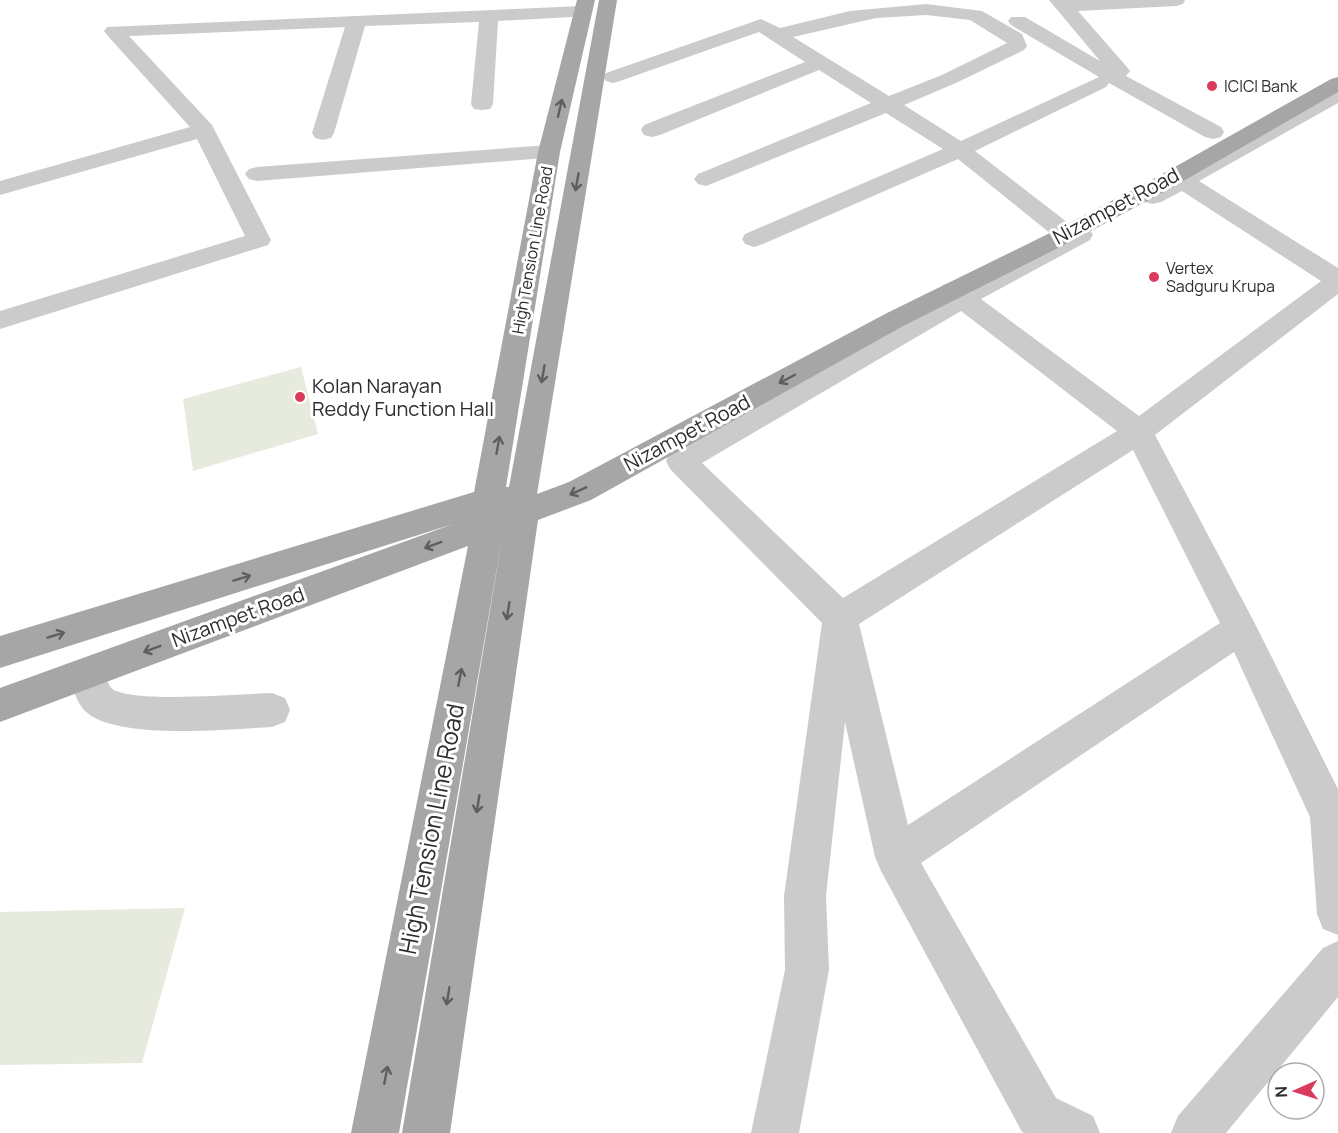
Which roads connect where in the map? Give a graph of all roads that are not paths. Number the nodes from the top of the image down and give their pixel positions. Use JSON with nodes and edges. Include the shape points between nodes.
{"nodes":[{"id":1,"x":608,"y":0,"type":"edge"},
{"id":2,"x":1176,"y":0,"type":"edge"},
{"id":3,"x":1061,"y":3,"type":"edge"},
{"id":4,"x":584,"y":6,"type":"edge"},
{"id":5,"x":489,"y":15,"type":"junction"},
{"id":6,"x":357,"y":21,"type":"junction"},
{"id":7,"x":1018,"y":21,"type":"dead end"},
{"id":8,"x":778,"y":35,"type":"junction"},
{"id":9,"x":822,"y":62,"type":"junction"},
{"id":10,"x":1338,"y":65,"type":"edge"},
{"id":11,"x":1121,"y":72,"type":"dead end"},
{"id":12,"x":613,"y":77,"type":"dead end"},
{"id":13,"x":1100,"y":83,"type":"dead end"},
{"id":14,"x":1338,"y":83,"type":"edge"},
{"id":15,"x":1338,"y":94,"type":"edge"},
{"id":16,"x":482,"y":104,"type":"dead end"},
{"id":17,"x":889,"y":104,"type":"junction"},
{"id":18,"x":204,"y":130,"type":"junction"},
{"id":19,"x":652,"y":130,"type":"dead end"},
{"id":20,"x":1213,"y":132,"type":"junction"},
{"id":21,"x":323,"y":133,"type":"dead end"},
{"id":22,"x":960,"y":150,"type":"junction"},
{"id":23,"x":549,"y":152,"type":"junction"},
{"id":24,"x":1173,"y":172,"type":"junction"},
{"id":25,"x":257,"y":174,"type":"dead end"},
{"id":26,"x":706,"y":179,"type":"dead end"},
{"id":27,"x":1120,"y":182,"type":"dead end"},
{"id":28,"x":0,"y":188,"type":"edge"},
{"id":29,"x":1058,"y":227,"type":"junction"},
{"id":30,"x":535,"y":230,"type":"junction"},
{"id":31,"x":568,"y":230,"type":"junction"},
{"id":32,"x":754,"y":240,"type":"dead end"},
{"id":33,"x":1338,"y":281,"type":"edge"},
{"id":34,"x":957,"y":295,"type":"junction"},
{"id":35,"x":0,"y":320,"type":"edge"},
{"id":36,"x":1139,"y":432,"type":"junction"},
{"id":37,"x":503,"y":525,"type":"junction"},
{"id":38,"x":840,"y":618,"type":"junction"},
{"id":39,"x":1240,"y":629,"type":"junction"},
{"id":40,"x":0,"y":652,"type":"edge"},
{"id":41,"x":88,"y":673,"type":"junction"},
{"id":42,"x":0,"y":705,"type":"edge"},
{"id":43,"x":272,"y":710,"type":"dead end"},
{"id":44,"x":895,"y":857,"type":"junction"},
{"id":45,"x":1338,"y":914,"type":"edge"},
{"id":46,"x":1338,"y":963,"type":"edge"},
{"id":47,"x":375,"y":1133,"type":"edge"},
{"id":48,"x":426,"y":1133,"type":"edge"},
{"id":49,"x":775,"y":1133,"type":"edge"},
{"id":50,"x":1076,"y":1133,"type":"edge"},
{"id":51,"x":1195,"y":1133,"type":"edge"}],
"edges":[{"from":1,"to":31,"type":"main road","name":"High Tension Line Road","one_way":true},
{"from":2,"to":3,"type":"street"},
{"from":3,"to":11,"type":"street"},
{"from":4,"to":5,"type":"street"},
{"from":23,"to":4,"type":"main road","name":"High Tension Line Road","one_way":true},
{"from":5,"to":6,"type":"street"},
{"from":5,"to":16,"type":"street"},
{"from":6,"to":18,"type":"street","via":[[114,31]]},
{"from":6,"to":21,"type":"street"},
{"from":7,"to":20,"type":"street"},
{"from":8,"to":9,"type":"street"},
{"from":8,"to":12,"type":"street","via":[[761,24]]},
{"from":8,"to":17,"type":"street","via":[[882,4],[939,4],[973,14],[1015,38],[1017,46]]},
{"from":9,"to":17,"type":"street"},
{"from":9,"to":19,"type":"street"},
{"from":10,"to":20,"type":"main road","name":"Nizampet Road"},
{"from":13,"to":22,"type":"street"},
{"from":14,"to":24,"type":"main road","name":"Nizampet Road"},
{"from":15,"to":24,"type":"street"},
{"from":17,"to":22,"type":"street"},
{"from":17,"to":26,"type":"street"},
{"from":18,"to":28,"type":"street"},
{"from":18,"to":35,"type":"street","via":[[259,240]]},
{"from":20,"to":24,"type":"main road","name":"Nizampet Road"},
{"from":22,"to":29,"type":"street"},
{"from":22,"to":32,"type":"street"},
{"from":23,"to":25,"type":"street"},
{"from":23,"to":30,"type":"main road","name":"High Tension Line Road"},
{"from":24,"to":29,"type":"main road","name":"Nizampet Road"},
{"from":24,"to":33,"type":"street"},
{"from":24,"to":34,"type":"street"},
{"from":27,"to":29,"type":"main road","name":"Nizampet Road"},
{"from":29,"to":34,"type":"main road","name":"Nizampet Road"},
{"from":29,"to":37,"type":"main road","name":"Nizampet Road","via":[[869,309],[606,458]]},
{"from":30,"to":31,"type":"main road"},
{"from":37,"to":30,"type":"main road","name":"High Tension Line Road","one_way":true},
{"from":31,"to":37,"type":"main road","name":"High Tension Line Road","one_way":true},
{"from":33,"to":36,"type":"street"},
{"from":34,"to":36,"type":"street"},
{"from":34,"to":37,"type":"main road","name":"Nizampet Road","one_way":true,"via":[[580,491]]},
{"from":34,"to":38,"type":"street","via":[[681,461]]},
{"from":36,"to":38,"type":"street"},
{"from":36,"to":39,"type":"street"},
{"from":40,"to":37,"type":"main road","name":"Nizampet Road","one_way":true},
{"from":37,"to":41,"type":"main road","name":"Nizampet Road","one_way":true},
{"from":47,"to":37,"type":"main road","name":"High Tension Line Road","one_way":true},
{"from":37,"to":48,"type":"main road","one_way":true},
{"from":38,"to":44,"type":"street"},
{"from":38,"to":49,"type":"street","via":[[806,896],[807,970]]},
{"from":39,"to":44,"type":"street"},
{"from":39,"to":45,"type":"street","via":[[1330,815]]},
{"from":41,"to":42,"type":"main road","name":"Nizampet Road"},
{"from":41,"to":43,"type":"street","via":[[90,690],[103,703],[132,713]]},
{"from":44,"to":50,"type":"street","via":[[1039,1115]]},
{"from":46,"to":51,"type":"street"}]}
